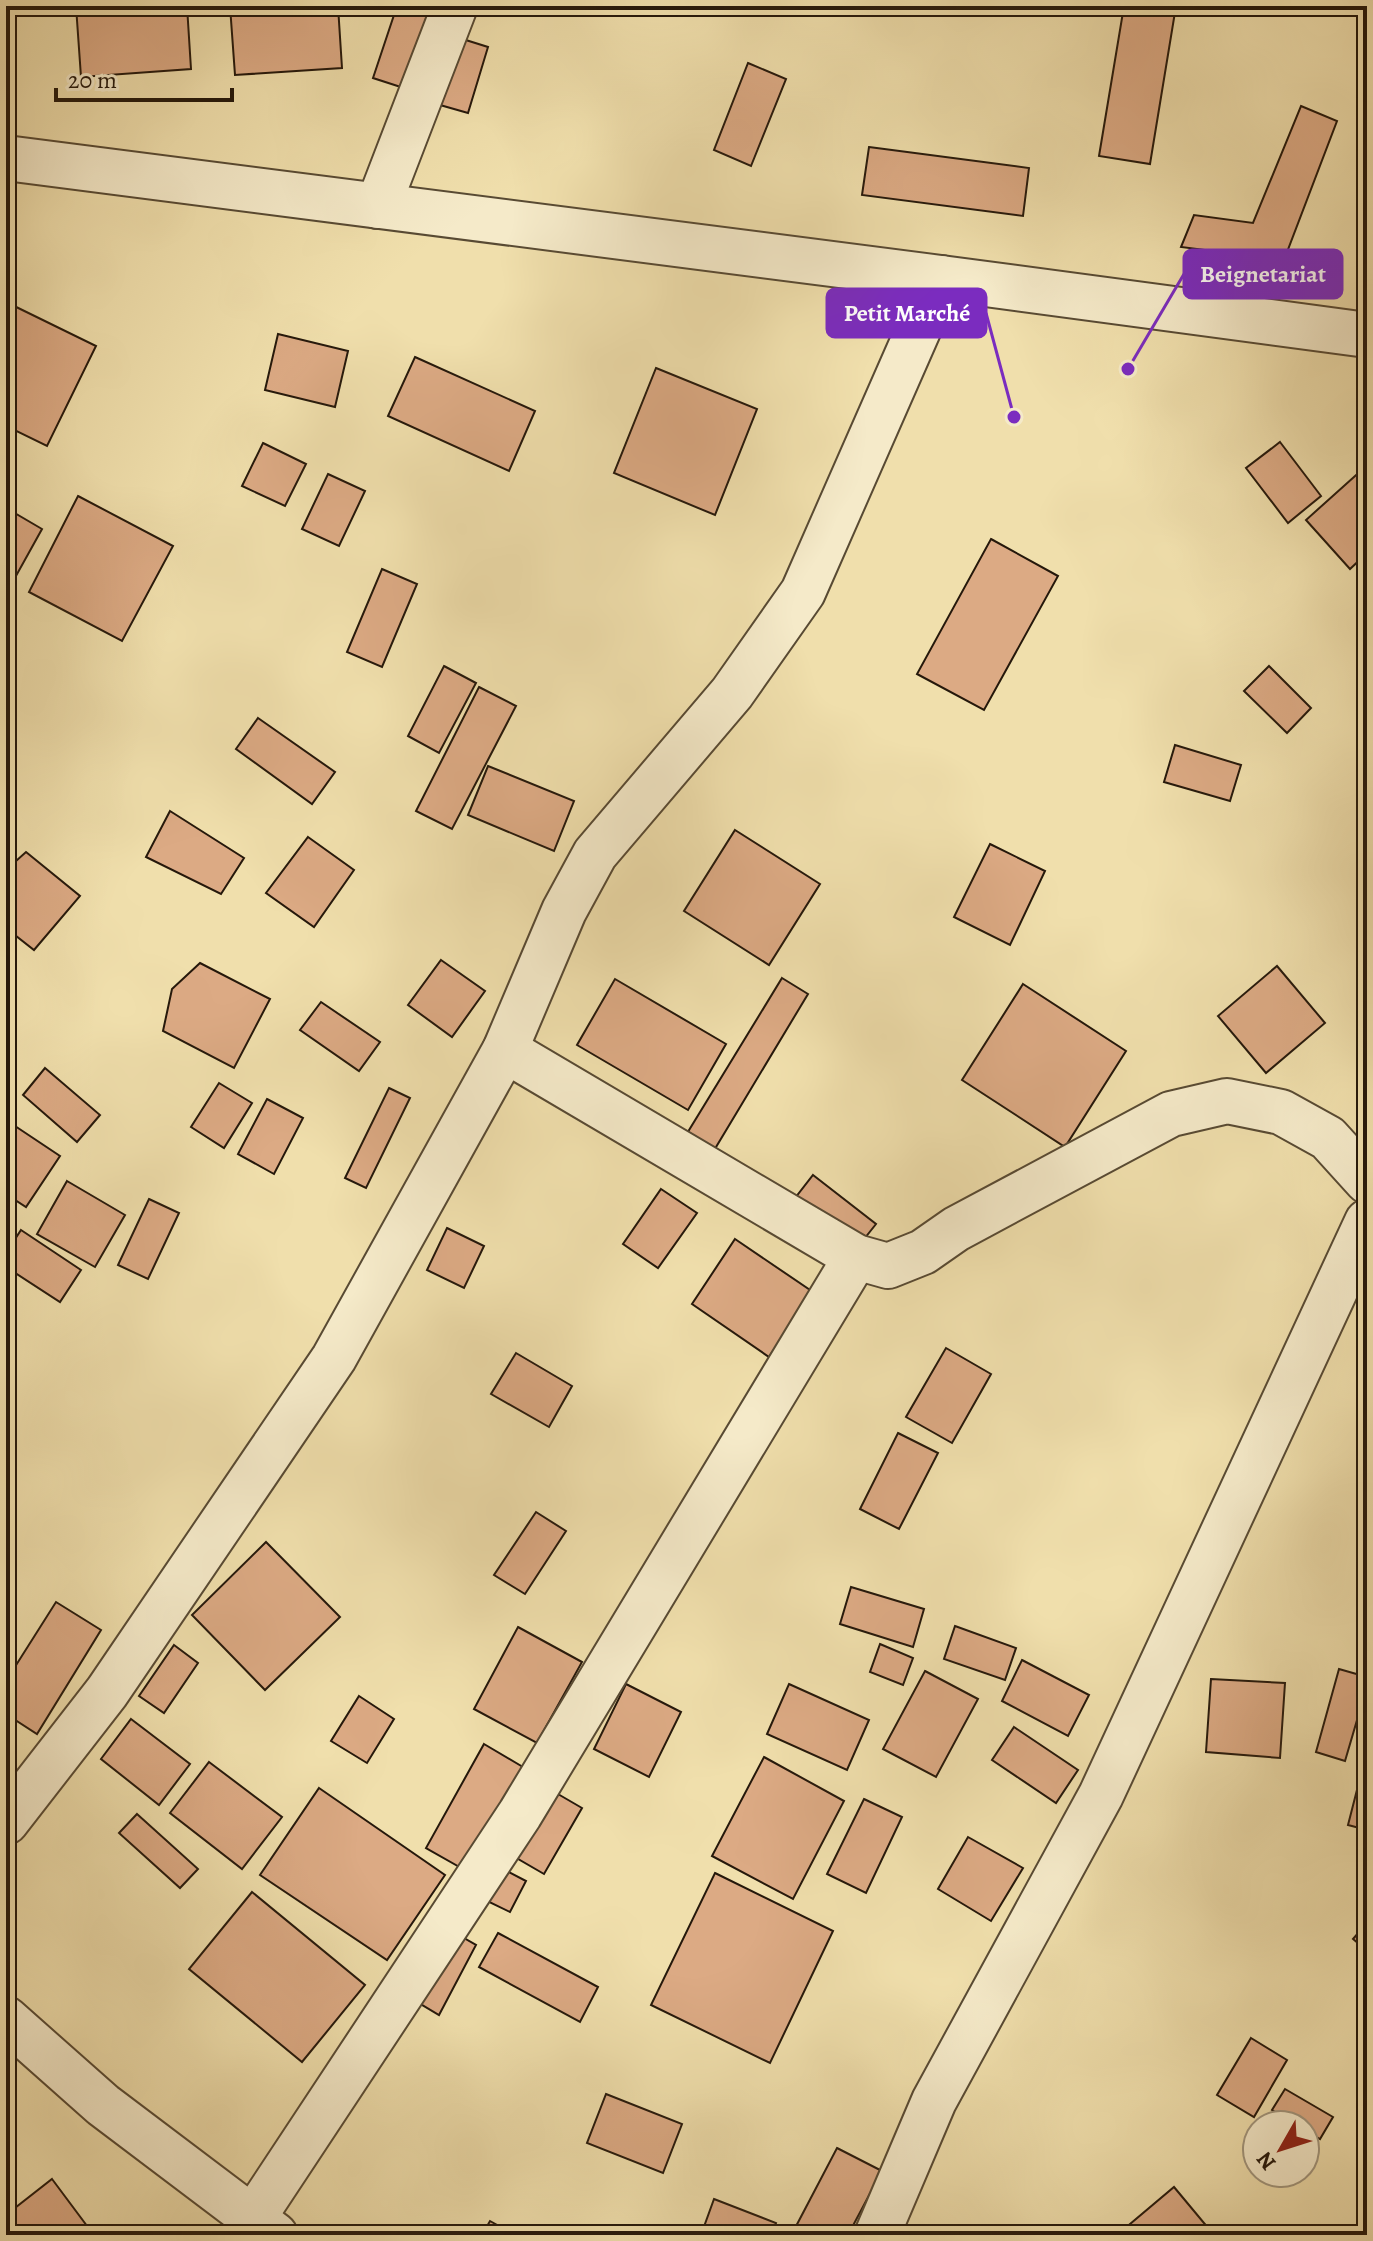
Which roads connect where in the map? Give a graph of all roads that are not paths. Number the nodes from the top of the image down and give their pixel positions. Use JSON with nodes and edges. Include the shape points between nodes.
{"nodes":[{"id":1,"x":455,"y":6,"type":"edge"},
{"id":2,"x":6,"y":158,"type":"edge"},
{"id":3,"x":378,"y":206,"type":"junction"},
{"id":4,"x":941,"y":278,"type":"junction"},
{"id":5,"x":1367,"y":335,"type":"edge"},
{"id":6,"x":505,"y":1050,"type":"junction"},
{"id":7,"x":1367,"y":1181,"type":"edge"},
{"id":8,"x":1367,"y":1222,"type":"edge"},
{"id":9,"x":856,"y":1257,"type":"junction"},
{"id":10,"x":6,"y":1822,"type":"edge"},
{"id":11,"x":6,"y":2019,"type":"edge"},
{"id":12,"x":264,"y":2226,"type":"edge"},
{"id":13,"x":877,"y":2235,"type":"edge"}],
"edges":[{"from":1,"to":3,"type":"street"},
{"from":2,"to":3,"type":"street"},
{"from":3,"to":4,"type":"street"},
{"from":4,"to":5,"type":"street"},
{"from":4,"to":6,"type":"street","via":[[803,592],[732,693],[595,854],[564,911]]},
{"from":6,"to":9,"type":"street"},
{"from":6,"to":10,"type":"street","via":[[334,1358],[107,1692]]},
{"from":7,"to":9,"type":"street","via":[[1328,1138],[1281,1112],[1227,1101],[1171,1114],[956,1229],[923,1252],[888,1266]]},
{"from":8,"to":13,"type":"street","via":[[1101,1795],[934,2101]]},
{"from":9,"to":12,"type":"street"},
{"from":11,"to":12,"type":"street","via":[[103,2105]]}]}
